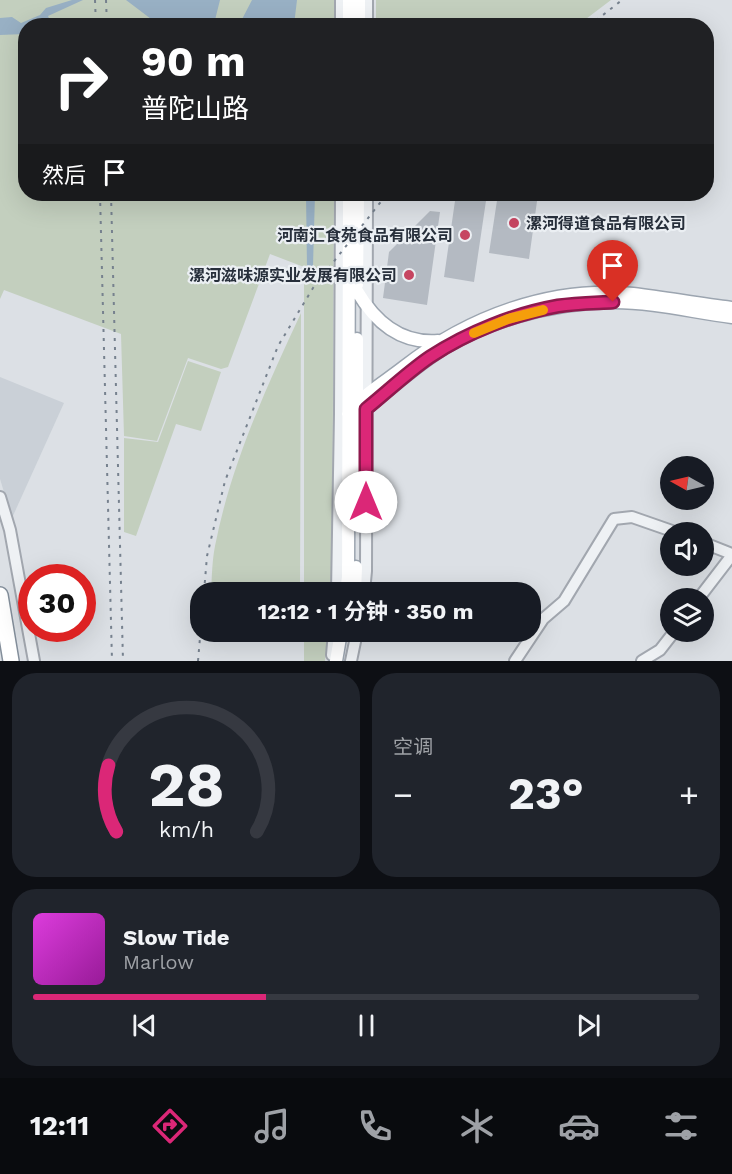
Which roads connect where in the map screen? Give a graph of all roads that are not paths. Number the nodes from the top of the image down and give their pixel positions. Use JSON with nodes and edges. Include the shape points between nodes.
{"nodes":[{"id":1,"x":341,"y":0,"type":"edge"},
{"id":2,"x":349,"y":0,"type":"edge"},
{"id":3,"x":359,"y":0,"type":"edge"},
{"id":4,"x":367,"y":0,"type":"edge"},
{"id":5,"x":341,"y":18,"type":"edge"},
{"id":6,"x":349,"y":18,"type":"edge"},
{"id":7,"x":358,"y":18,"type":"edge"},
{"id":8,"x":367,"y":18,"type":"edge"},
{"id":9,"x":341,"y":201,"type":"edge"},
{"id":10,"x":349,"y":201,"type":"edge"},
{"id":11,"x":358,"y":201,"type":"edge"},
{"id":12,"x":367,"y":201,"type":"edge"},
{"id":13,"x":357,"y":291,"type":"junction"},
{"id":14,"x":366,"y":306,"type":"junction"},
{"id":15,"x":732,"y":308,"type":"edge"},
{"id":16,"x":732,"y":317,"type":"edge"},
{"id":17,"x":442,"y":341,"type":"junction"},
{"id":18,"x":356,"y":409,"type":"junction"},
{"id":19,"x":0,"y":497,"type":"edge"},
{"id":20,"x":660,"y":527,"type":"edge"},
{"id":21,"x":714,"y":547,"type":"edge"},
{"id":22,"x":732,"y":554,"type":"edge"},
{"id":23,"x":338,"y":582,"type":"edge"},
{"id":24,"x":347,"y":582,"type":"edge"},
{"id":25,"x":355,"y":582,"type":"edge"},
{"id":26,"x":365,"y":582,"type":"edge"},
{"id":27,"x":706,"y":588,"type":"edge"},
{"id":28,"x":0,"y":595,"type":"edge"},
{"id":29,"x":334,"y":642,"type":"edge"},
{"id":30,"x":339,"y":642,"type":"edge"},
{"id":31,"x":347,"y":642,"type":"edge"},
{"id":32,"x":355,"y":642,"type":"edge"},
{"id":33,"x":666,"y":642,"type":"edge"},
{"id":34,"x":11,"y":661,"type":"edge"},
{"id":35,"x":34,"y":661,"type":"edge"},
{"id":36,"x":334,"y":661,"type":"edge"},
{"id":37,"x":344,"y":661,"type":"edge"},
{"id":38,"x":351,"y":661,"type":"edge"},
{"id":39,"x":515,"y":661,"type":"edge"},
{"id":40,"x":642,"y":661,"type":"edge"}],
"edges":[{"from":1,"to":5,"type":"street"},
{"from":2,"to":6,"type":"main road"},
{"from":3,"to":7,"type":"main road"},
{"from":4,"to":8,"type":"street"},
{"from":9,"to":18,"type":"street"},
{"from":10,"to":18,"type":"main road"},
{"from":11,"to":13,"type":"main road"},
{"from":12,"to":14,"type":"street"},
{"from":13,"to":14,"type":"main road"},
{"from":13,"to":18,"type":"main road"},
{"from":14,"to":17,"type":"main road","via":[[389,329],[405,338]]},
{"from":14,"to":18,"type":"street"},
{"from":15,"to":17,"type":"main road","via":[[631,294],[555,298],[513,308]]},
{"from":16,"to":18,"type":"main road","via":[[613,302],[558,306],[508,319],[464,337]]},
{"from":17,"to":18,"type":"main road","via":[[425,350]]},
{"from":18,"to":23,"type":"street"},
{"from":18,"to":24,"type":"main road"},
{"from":18,"to":25,"type":"main road"},
{"from":18,"to":26,"type":"street"},
{"from":19,"to":35,"type":"street","via":[[10,530]]},
{"from":20,"to":39,"type":"street","via":[[632,517],[614,519],[564,601],[543,620]]},
{"from":21,"to":22,"type":"street"},
{"from":22,"to":27,"type":"street"},
{"from":28,"to":34,"type":"highway"},
{"from":29,"to":36,"type":"street"},
{"from":30,"to":36,"type":"main road"},
{"from":31,"to":37,"type":"main road"},
{"from":32,"to":38,"type":"street"},
{"from":33,"to":40,"type":"street"}]}
